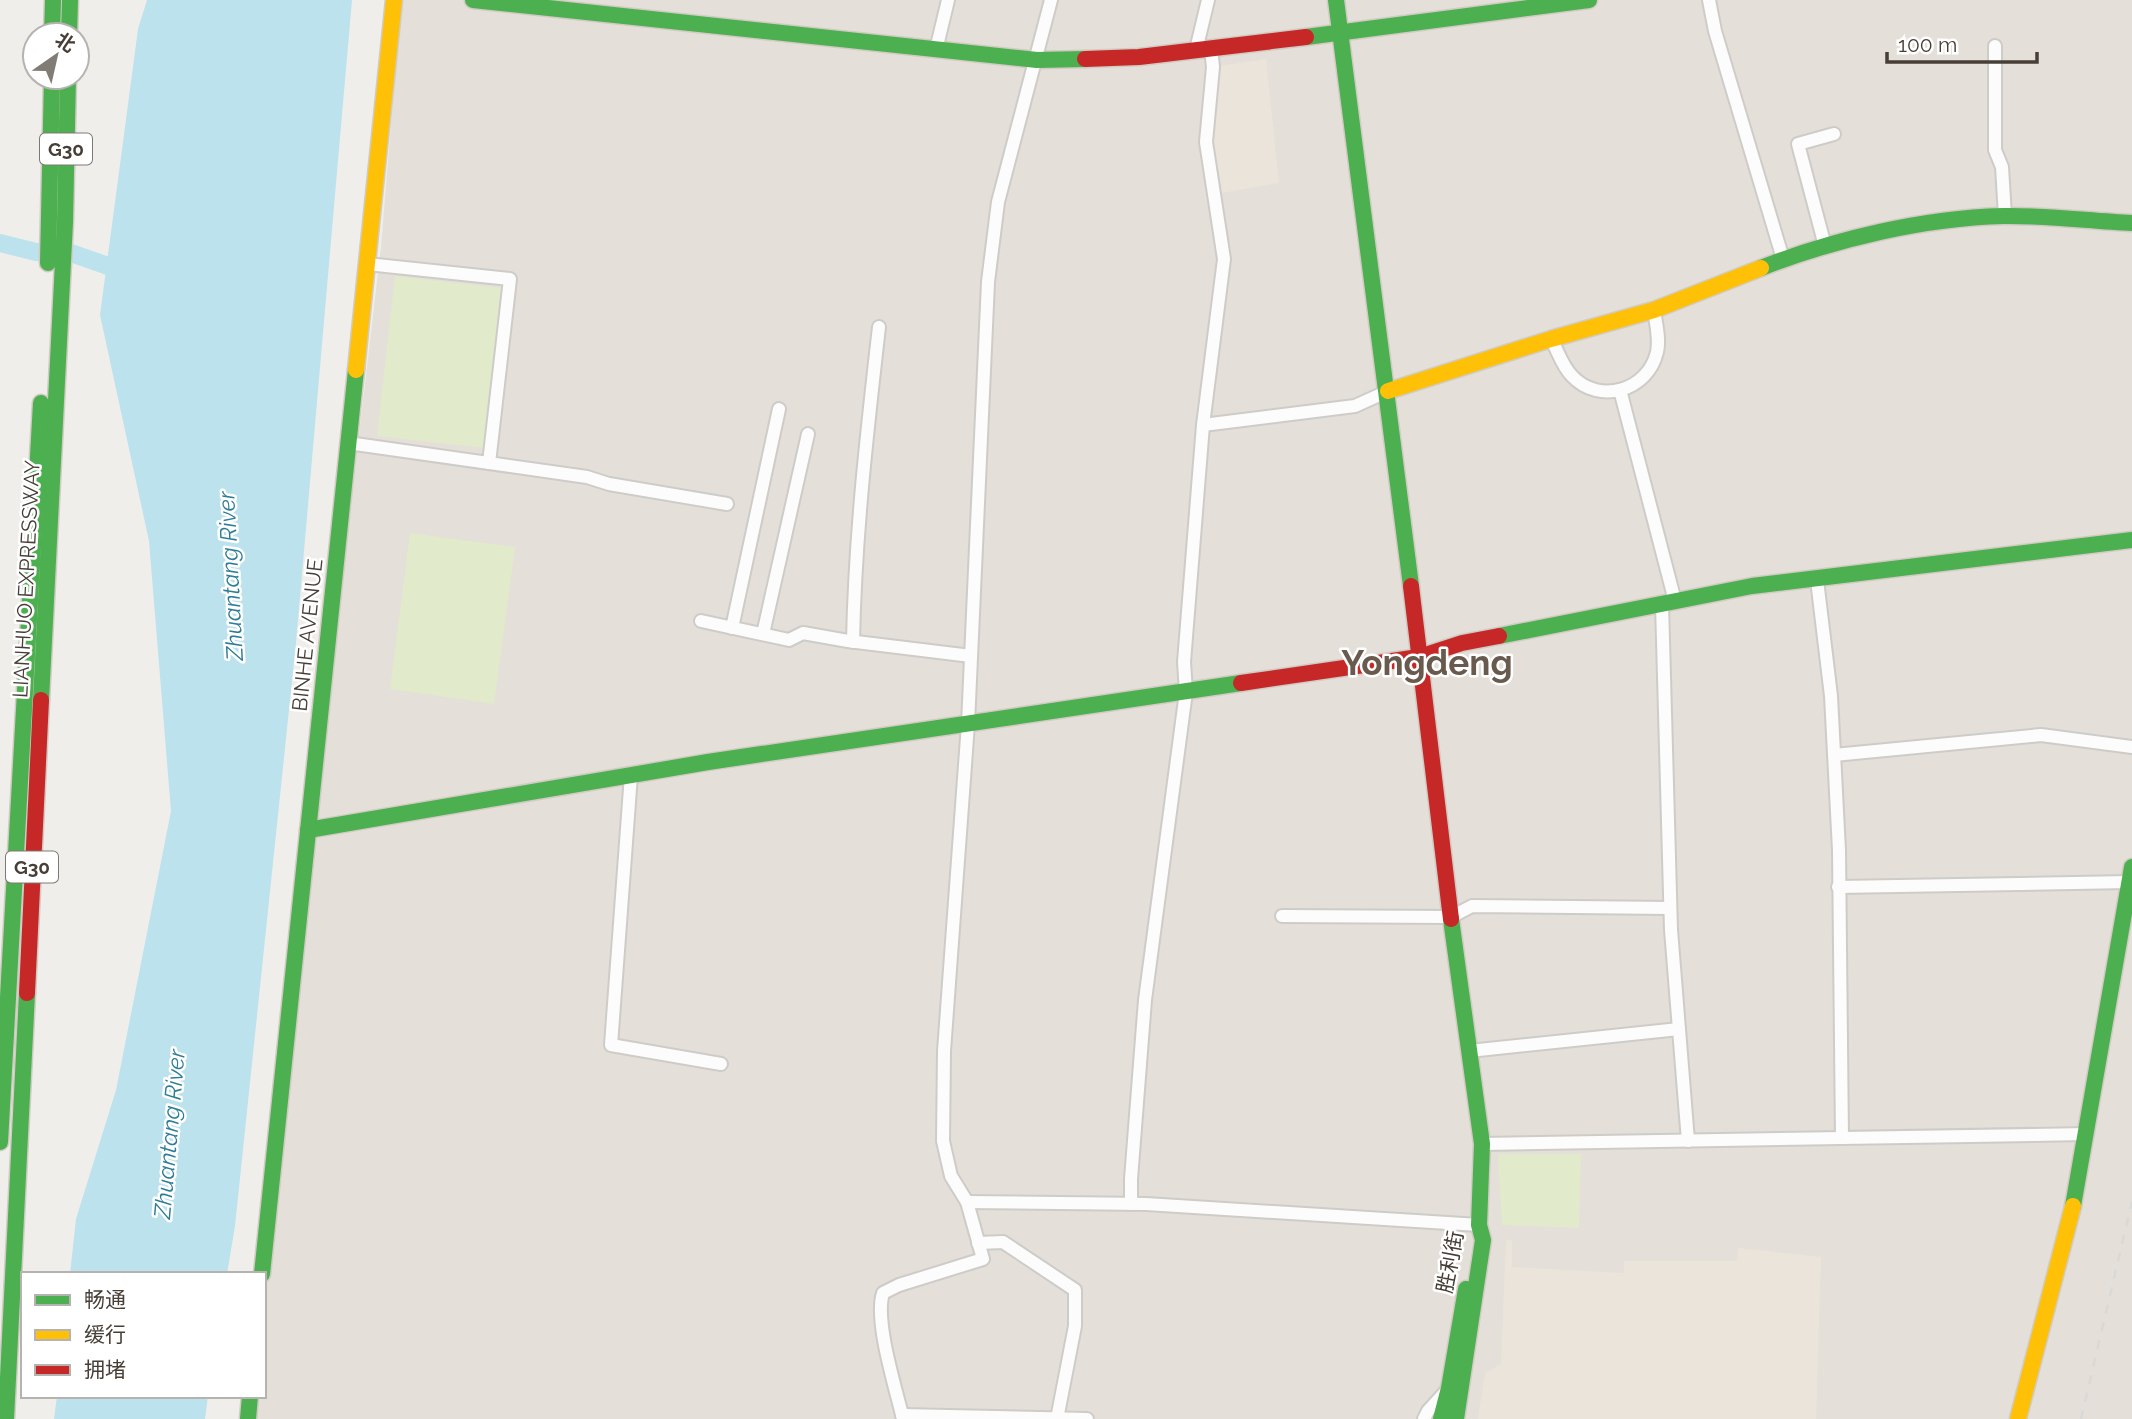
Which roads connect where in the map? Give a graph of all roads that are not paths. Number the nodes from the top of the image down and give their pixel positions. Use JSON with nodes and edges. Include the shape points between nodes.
{"nodes":[{"id":1,"x":53,"y":0,"type":"edge"},
{"id":2,"x":70,"y":0,"type":"edge"},
{"id":3,"x":394,"y":0,"type":"edge"},
{"id":4,"x":473,"y":0,"type":"edge"},
{"id":5,"x":948,"y":0,"type":"edge"},
{"id":6,"x":1051,"y":0,"type":"edge"},
{"id":7,"x":1208,"y":0,"type":"edge"},
{"id":8,"x":1336,"y":0,"type":"edge"},
{"id":9,"x":1589,"y":0,"type":"edge"},
{"id":10,"x":1709,"y":0,"type":"edge"},
{"id":11,"x":52,"y":21,"type":"edge"},
{"id":12,"x":69,"y":21,"type":"edge"},
{"id":13,"x":1339,"y":33,"type":"junction"},
{"id":14,"x":1995,"y":46,"type":"dead end"},
{"id":15,"x":936,"y":50,"type":"junction"},
{"id":16,"x":1203,"y":50,"type":"junction"},
{"id":17,"x":1037,"y":61,"type":"junction"},
{"id":18,"x":52,"y":91,"type":"edge"},
{"id":19,"x":67,"y":91,"type":"edge"},
{"id":20,"x":1834,"y":134,"type":"dead end"},
{"id":21,"x":2005,"y":216,"type":"junction"},
{"id":22,"x":57,"y":220,"type":"junction"},
{"id":23,"x":2132,"y":223,"type":"edge"},
{"id":24,"x":1825,"y":246,"type":"junction"},
{"id":25,"x":1783,"y":259,"type":"junction"},
{"id":26,"x":367,"y":264,"type":"junction"},
{"id":27,"x":1654,"y":310,"type":"junction"},
{"id":28,"x":53,"y":314,"type":"junction"},
{"id":29,"x":879,"y":327,"type":"dead end"},
{"id":30,"x":1551,"y":339,"type":"junction"},
{"id":31,"x":1620,"y":390,"type":"junction"},
{"id":32,"x":1388,"y":391,"type":"junction"},
{"id":33,"x":779,"y":409,"type":"dead end"},
{"id":34,"x":1203,"y":425,"type":"junction"},
{"id":35,"x":808,"y":433,"type":"dead end"},
{"id":36,"x":348,"y":443,"type":"junction"},
{"id":37,"x":489,"y":463,"type":"junction"},
{"id":38,"x":727,"y":504,"type":"dead end"},
{"id":39,"x":2132,"y":540,"type":"edge"},
{"id":40,"x":1817,"y":579,"type":"junction"},
{"id":41,"x":1669,"y":602,"type":"junction"},
{"id":42,"x":701,"y":621,"type":"dead end"},
{"id":43,"x":732,"y":628,"type":"junction"},
{"id":44,"x":763,"y":634,"type":"junction"},
{"id":45,"x":853,"y":642,"type":"junction"},
{"id":46,"x":971,"y":656,"type":"junction"},
{"id":47,"x":1419,"y":657,"type":"junction"},
{"id":48,"x":1186,"y":692,"type":"junction"},
{"id":49,"x":968,"y":724,"type":"junction"},
{"id":50,"x":2132,"y":747,"type":"edge"},
{"id":51,"x":1834,"y":755,"type":"junction"},
{"id":52,"x":631,"y":775,"type":"junction"},
{"id":53,"x":308,"y":830,"type":"junction"},
{"id":54,"x":2131,"y":875,"type":"edge"},
{"id":55,"x":1838,"y":887,"type":"junction"},
{"id":56,"x":1670,"y":908,"type":"junction"},
{"id":57,"x":1282,"y":916,"type":"dead end"},
{"id":58,"x":1451,"y":918,"type":"junction"},
{"id":59,"x":1679,"y":1029,"type":"junction"},
{"id":60,"x":1469,"y":1051,"type":"junction"},
{"id":61,"x":721,"y":1064,"type":"dead end"},
{"id":62,"x":2087,"y":1134,"type":"junction"},
{"id":63,"x":1842,"y":1138,"type":"junction"},
{"id":64,"x":1688,"y":1141,"type":"junction"},
{"id":65,"x":0,"y":1142,"type":"edge"},
{"id":66,"x":1482,"y":1144,"type":"junction"},
{"id":67,"x":967,"y":1202,"type":"junction"},
{"id":68,"x":1131,"y":1204,"type":"junction"},
{"id":69,"x":1479,"y":1225,"type":"junction"},
{"id":70,"x":978,"y":1243,"type":"junction"},
{"id":71,"x":262,"y":1272,"type":"edge"},
{"id":72,"x":1449,"y":1388,"type":"junction"},
{"id":73,"x":250,"y":1398,"type":"edge"},
{"id":74,"x":902,"y":1417,"type":"edge"},
{"id":75,"x":1057,"y":1418,"type":"edge"},
{"id":76,"x":6,"y":1419,"type":"edge"},
{"id":77,"x":248,"y":1419,"type":"edge"},
{"id":78,"x":1087,"y":1419,"type":"edge"},
{"id":79,"x":1424,"y":1419,"type":"edge"},
{"id":80,"x":1441,"y":1419,"type":"edge"},
{"id":81,"x":1456,"y":1419,"type":"edge"},
{"id":82,"x":2018,"y":1419,"type":"edge"}],
"edges":[{"from":1,"to":11,"type":"main road"},
{"from":2,"to":12,"type":"main road"},
{"from":3,"to":26,"type":"main road","name":"BINHE AVENUE"},
{"from":4,"to":15,"type":"main road"},
{"from":5,"to":15,"type":"street"},
{"from":6,"to":17,"type":"street"},
{"from":7,"to":16,"type":"street"},
{"from":8,"to":13,"type":"main road"},
{"from":9,"to":13,"type":"main road"},
{"from":10,"to":25,"type":"street"},
{"from":13,"to":16,"type":"main road"},
{"from":13,"to":32,"type":"main road"},
{"from":14,"to":21,"type":"street","via":[[1995,150],[2002,167]]},
{"from":15,"to":17,"type":"main road"},
{"from":16,"to":17,"type":"main road"},
{"from":16,"to":34,"type":"street","via":[[1213,67],[1206,142],[1224,259]]},
{"from":17,"to":46,"type":"street","via":[[998,202],[988,282]]},
{"from":18,"to":22,"type":"main road","name":"LIANHUO EXPRESSWAY","number":"G30"},
{"from":19,"to":22,"type":"main road","name":"LIANHUO EXPRESSWAY","number":"G30"},
{"from":20,"to":24,"type":"street","via":[[1798,144]]},
{"from":21,"to":23,"type":"main road"},
{"from":21,"to":24,"type":"main road","via":[[1939,220]]},
{"from":22,"to":28,"type":"main road","name":"LIANHUO EXPRESSWAY","number":"G30"},
{"from":24,"to":25,"type":"main road"},
{"from":25,"to":27,"type":"main road"},
{"from":26,"to":36,"type":"main road","name":"BINHE AVENUE"},
{"from":26,"to":37,"type":"street","via":[[510,279]]},
{"from":27,"to":30,"type":"main road"},
{"from":27,"to":31,"type":"street","via":[[1655,361],[1641,380]]},
{"from":28,"to":65,"type":"main road","name":"LIANHUO EXPRESSWAY","number":"G30"},
{"from":28,"to":76,"type":"main road","name":"LIANHUO EXPRESSWAY","number":"G30"},
{"from":29,"to":45,"type":"street","via":[[861,480]]},
{"from":30,"to":31,"type":"street","via":[[1567,370],[1579,382],[1603,391]]},
{"from":30,"to":32,"type":"main road"},
{"from":31,"to":41,"type":"street"},
{"from":32,"to":34,"type":"street","via":[[1355,405]]},
{"from":32,"to":47,"type":"main road"},
{"from":33,"to":43,"type":"street"},
{"from":34,"to":48,"type":"street","via":[[1184,662]]},
{"from":35,"to":44,"type":"street"},
{"from":36,"to":37,"type":"street"},
{"from":36,"to":53,"type":"main road","name":"BINHE AVENUE"},
{"from":37,"to":38,"type":"street"},
{"from":39,"to":40,"type":"main road"},
{"from":40,"to":41,"type":"main road"},
{"from":40,"to":51,"type":"street"},
{"from":41,"to":47,"type":"main road","via":[[1462,643]]},
{"from":41,"to":56,"type":"street"},
{"from":42,"to":43,"type":"street"},
{"from":43,"to":44,"type":"street"},
{"from":44,"to":45,"type":"street","via":[[789,640],[803,633]]},
{"from":45,"to":46,"type":"street"},
{"from":46,"to":49,"type":"street"},
{"from":47,"to":48,"type":"main road"},
{"from":47,"to":58,"type":"main road"},
{"from":48,"to":49,"type":"main road"},
{"from":48,"to":68,"type":"street","via":[[1146,1000]]},
{"from":49,"to":52,"type":"main road"},
{"from":49,"to":67,"type":"street","via":[[943,1051],[943,1140],[951,1176]]},
{"from":50,"to":51,"type":"street","via":[[2041,735]]},
{"from":51,"to":55,"type":"street"},
{"from":52,"to":53,"type":"main road"},
{"from":52,"to":61,"type":"street","via":[[611,1045]]},
{"from":53,"to":71,"type":"main road","name":"BINHE AVENUE"},
{"from":54,"to":55,"type":"street"},
{"from":54,"to":62,"type":"main road"},
{"from":55,"to":63,"type":"street"},
{"from":56,"to":58,"type":"street","via":[[1472,906]]},
{"from":56,"to":59,"type":"street"},
{"from":57,"to":58,"type":"street"},
{"from":58,"to":60,"type":"main road"},
{"from":59,"to":60,"type":"street"},
{"from":59,"to":64,"type":"street"},
{"from":60,"to":66,"type":"main road"},
{"from":62,"to":63,"type":"street"},
{"from":62,"to":82,"type":"main road","via":[[2078,1187]]},
{"from":63,"to":64,"type":"street"},
{"from":64,"to":66,"type":"street"},
{"from":66,"to":69,"type":"main road"},
{"from":67,"to":68,"type":"street"},
{"from":67,"to":70,"type":"street"},
{"from":68,"to":69,"type":"street"},
{"from":69,"to":72,"type":"main road","name":"胜利街"},
{"from":69,"to":81,"type":"main road","name":"胜利街","via":[[1483,1240]]},
{"from":70,"to":74,"type":"street","via":[[983,1259],[883,1293],[879,1303]]},
{"from":70,"to":75,"type":"street","via":[[1003,1242],[1075,1290],[1075,1326]]},
{"from":72,"to":79,"type":"street"},
{"from":72,"to":80,"type":"main road","name":"胜利街"},
{"from":73,"to":77,"type":"main road"},
{"from":74,"to":75,"type":"street"},
{"from":75,"to":78,"type":"street"}]}
